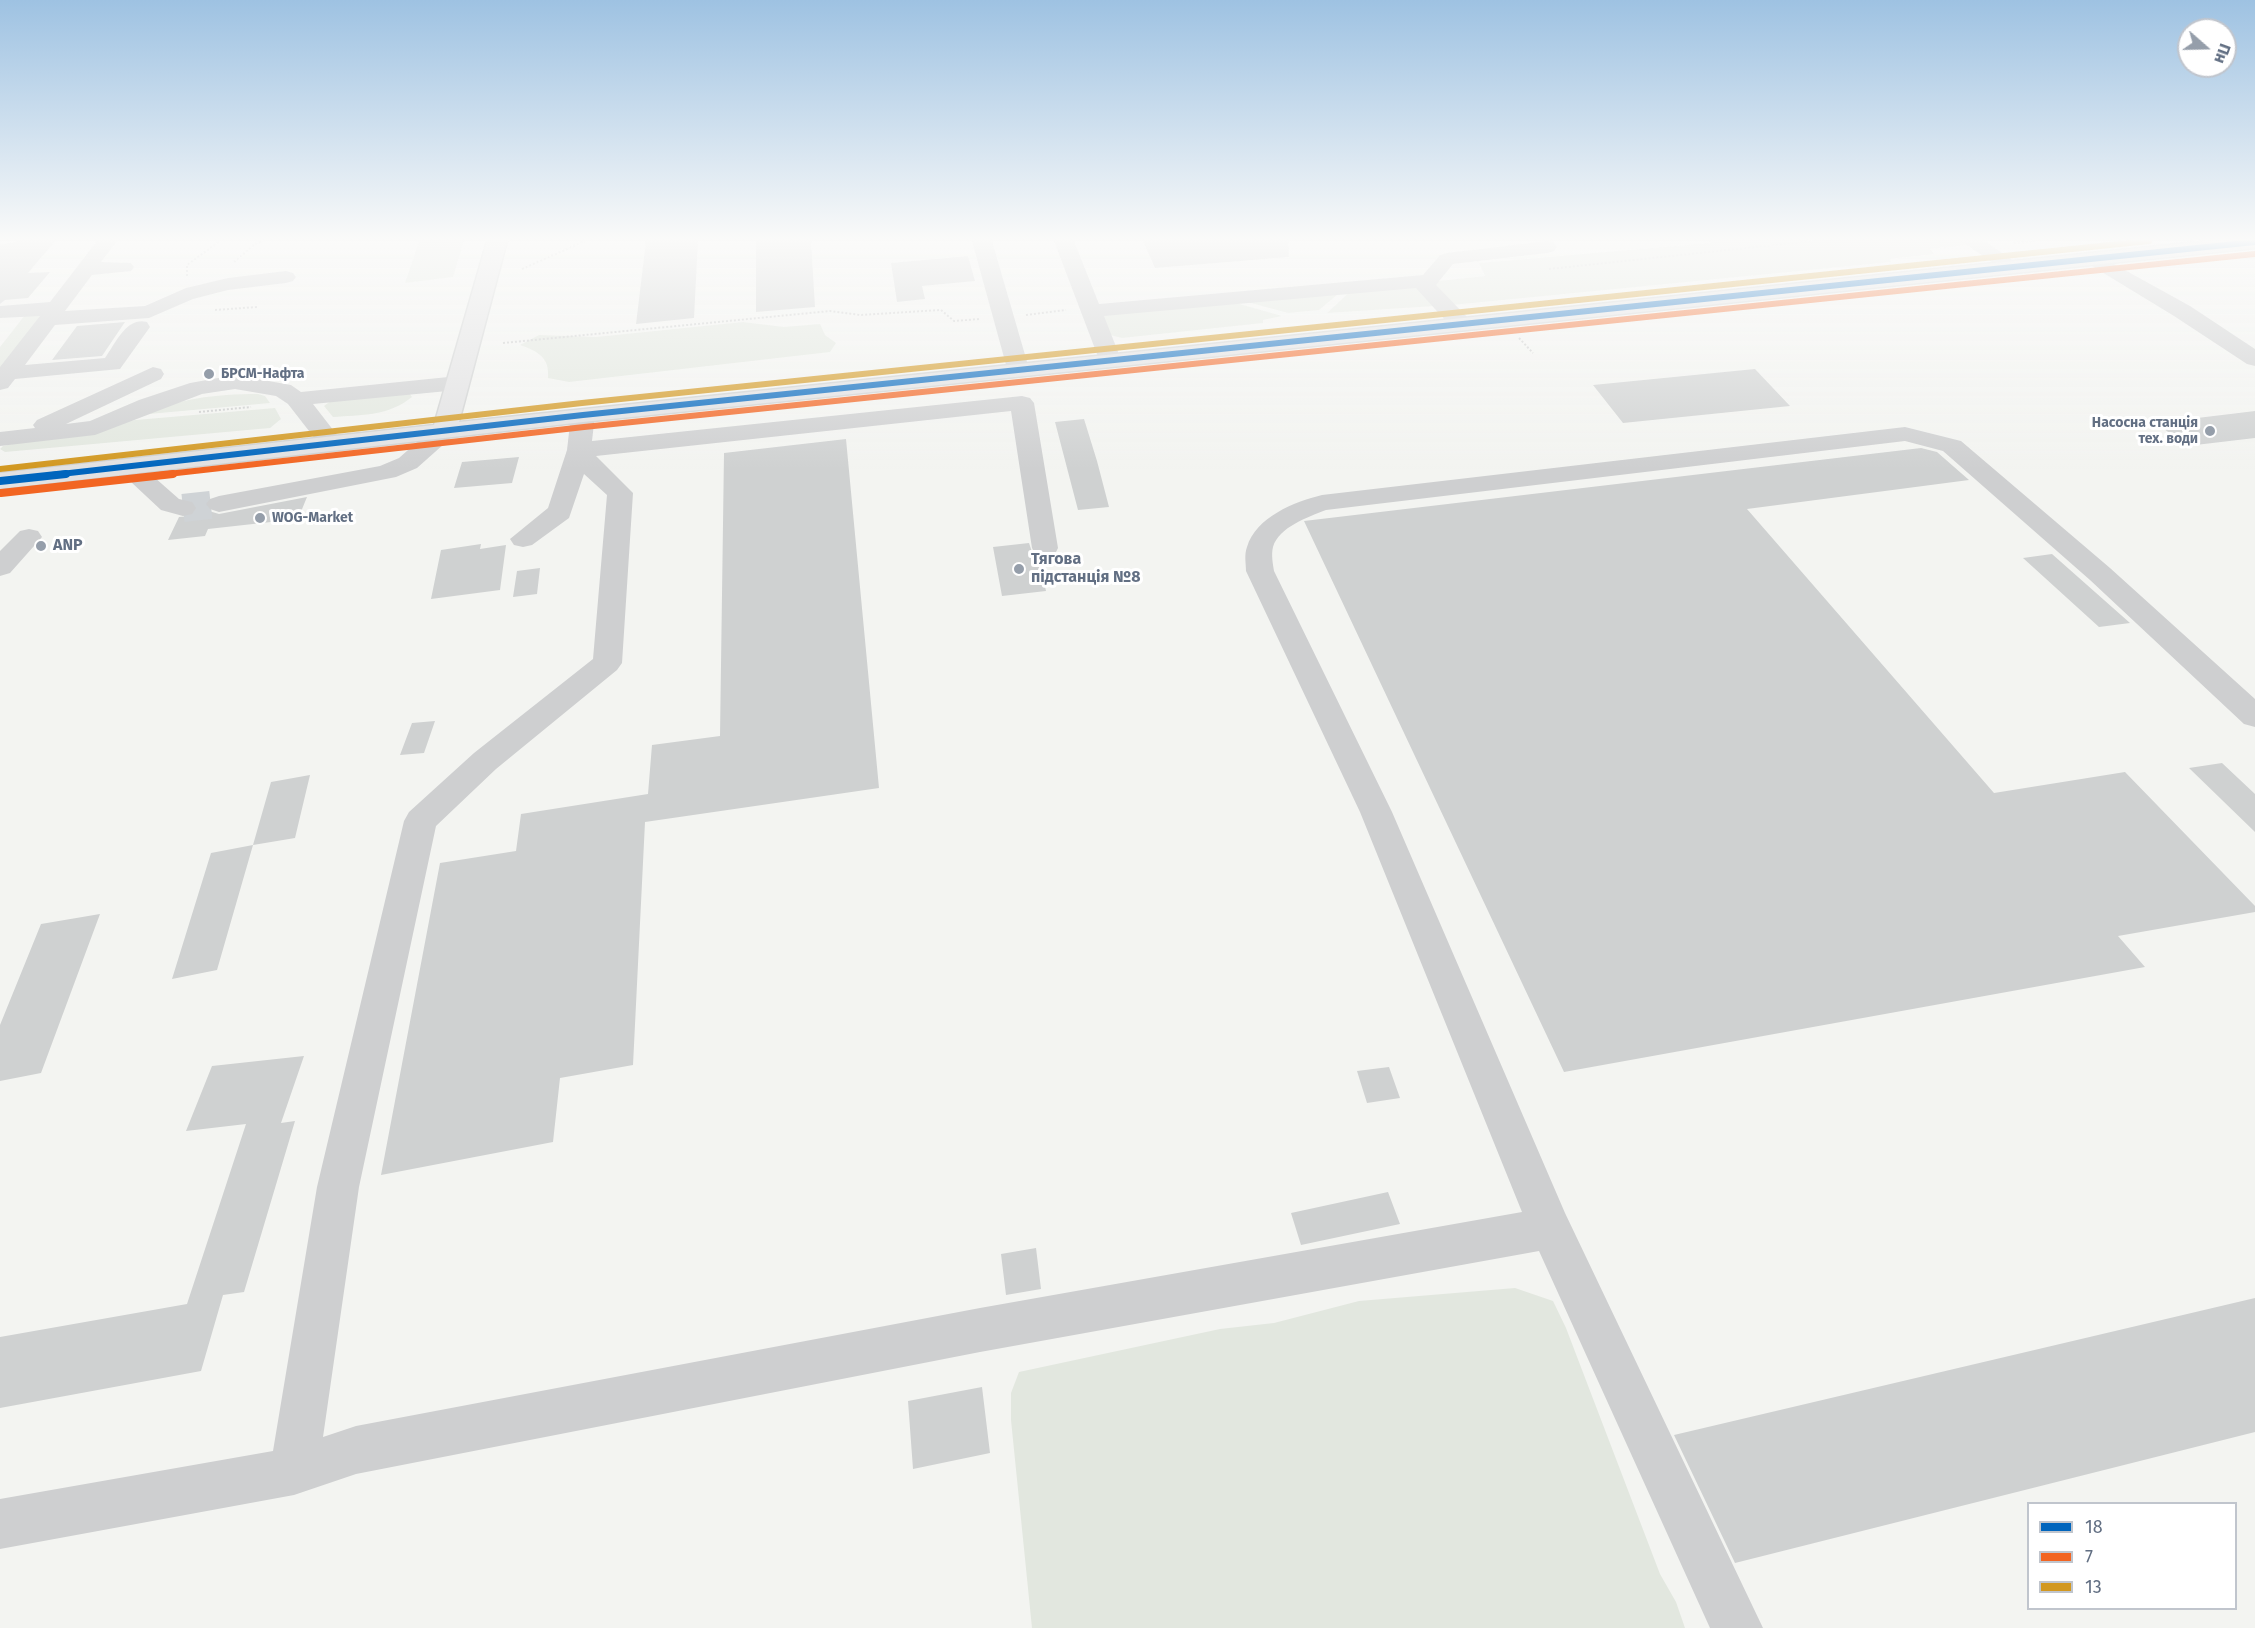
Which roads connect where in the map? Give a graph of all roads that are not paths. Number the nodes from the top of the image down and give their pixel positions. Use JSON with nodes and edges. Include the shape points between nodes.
{"nodes":[{"id":1,"x":40,"y":317,"type":"edge"},
{"id":2,"x":65,"y":317,"type":"edge"},
{"id":3,"x":476,"y":317,"type":"edge"},
{"id":4,"x":1004,"y":317,"type":"edge"},
{"id":5,"x":1092,"y":317,"type":"edge"},
{"id":6,"x":1455,"y":317,"type":"edge"},
{"id":7,"x":1538,"y":317,"type":"edge"},
{"id":8,"x":2191,"y":317,"type":"edge"},
{"id":9,"x":48,"y":318,"type":"junction"},
{"id":10,"x":1462,"y":325,"type":"junction"},
{"id":11,"x":139,"y":327,"type":"dead end"},
{"id":12,"x":2255,"y":359,"type":"edge"},
{"id":13,"x":1111,"y":362,"type":"junction"},
{"id":14,"x":31,"y":370,"type":"junction"},
{"id":15,"x":1019,"y":372,"type":"junction"},
{"id":16,"x":153,"y":374,"type":"dead end"},
{"id":17,"x":4,"y":378,"type":"edge"},
{"id":18,"x":458,"y":383,"type":"junction"},
{"id":19,"x":300,"y":404,"type":"junction"},
{"id":20,"x":583,"y":415,"type":"junction"},
{"id":21,"x":444,"y":431,"type":"junction"},
{"id":22,"x":31,"y":434,"type":"junction"},
{"id":23,"x":0,"y":439,"type":"edge"},
{"id":24,"x":332,"y":444,"type":"junction"},
{"id":25,"x":579,"y":450,"type":"junction"},
{"id":26,"x":128,"y":467,"type":"junction"},
{"id":27,"x":0,"y":481,"type":"edge"},
{"id":28,"x":219,"y":504,"type":"tunnel mouth"},
{"id":29,"x":183,"y":508,"type":"tunnel mouth"},
{"id":30,"x":29,"y":537,"type":"dead end"},
{"id":31,"x":523,"y":539,"type":"dead end"},
{"id":32,"x":1045,"y":548,"type":"dead end"},
{"id":33,"x":0,"y":567,"type":"edge"},
{"id":34,"x":2255,"y":716,"type":"edge"},
{"id":35,"x":1550,"y":1228,"type":"junction"},
{"id":36,"x":294,"y":1471,"type":"junction"},
{"id":37,"x":0,"y":1524,"type":"edge"},
{"id":38,"x":1737,"y":1628,"type":"edge"}],
"edges":[{"from":1,"to":9,"type":"street"},
{"from":2,"to":9,"type":"street"},
{"from":3,"to":18,"type":"main road"},
{"from":4,"to":15,"type":"street"},
{"from":5,"to":13,"type":"street"},
{"from":6,"to":10,"type":"street"},
{"from":7,"to":10,"type":"main road"},
{"from":8,"to":12,"type":"street"},
{"from":9,"to":14,"type":"street","via":[[66,330]]},
{"from":9,"to":17,"type":"street"},
{"from":10,"to":13,"type":"main road"},
{"from":11,"to":14,"type":"street","via":[[112,364]]},
{"from":13,"to":15,"type":"main road"},
{"from":14,"to":17,"type":"street"},
{"from":15,"to":20,"type":"main road"},
{"from":16,"to":22,"type":"street"},
{"from":18,"to":19,"type":"street"},
{"from":18,"to":21,"type":"main road"},
{"from":19,"to":22,"type":"street","via":[[283,390],[235,382],[198,388],[95,428]]},
{"from":19,"to":24,"type":"street"},
{"from":20,"to":21,"type":"main road"},
{"from":20,"to":25,"type":"street"},
{"from":21,"to":24,"type":"main road"},
{"from":21,"to":28,"type":"street","via":[[408,463],[387,472]]},
{"from":22,"to":23,"type":"street"},
{"from":24,"to":26,"type":"main road"},
{"from":25,"to":31,"type":"street","via":[[561,512]]},
{"from":25,"to":32,"type":"street","via":[[1022,403]]},
{"from":25,"to":36,"type":"street","via":[[620,493],[608,663],[485,761],[421,821],[339,1187]]},
{"from":26,"to":27,"type":"main road"},
{"from":26,"to":29,"type":"street","via":[[170,505]]},
{"from":30,"to":33,"type":"street"},
{"from":34,"to":35,"type":"street","via":[[1952,446],[1905,434],[1322,503],[1302,509],[1268,532],[1260,548],[1260,571],[1377,812]]},
{"from":35,"to":36,"type":"street","via":[[980,1330],[356,1450]]},
{"from":35,"to":38,"type":"street"},
{"from":36,"to":37,"type":"street"}]}
